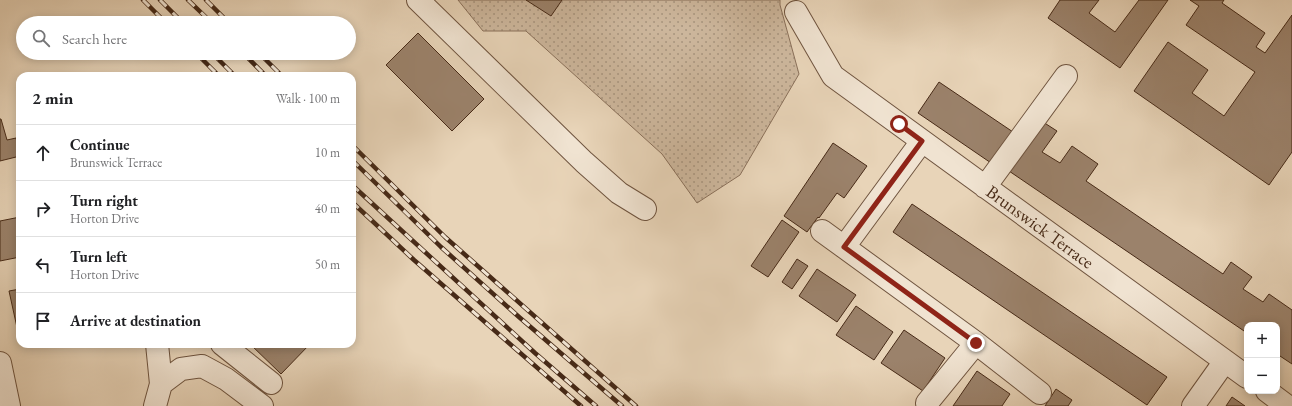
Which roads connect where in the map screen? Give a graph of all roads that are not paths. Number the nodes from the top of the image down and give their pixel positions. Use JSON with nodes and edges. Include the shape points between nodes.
{"nodes":[{"id":1,"x":418,"y":0,"type":"edge"},
{"id":2,"x":796,"y":12,"type":"dead end"},
{"id":3,"x":1066,"y":76,"type":"dead end"},
{"id":4,"x":922,"y":141,"type":"junction"},
{"id":5,"x":986,"y":187,"type":"junction"},
{"id":6,"x":645,"y":209,"type":"dead end"},
{"id":7,"x":822,"y":231,"type":"dead end"},
{"id":8,"x":844,"y":247,"type":"junction"},
{"id":9,"x":976,"y":343,"type":"junction"},
{"id":10,"x":157,"y":348,"type":"edge"},
{"id":11,"x":227,"y":348,"type":"edge"},
{"id":12,"x":1225,"y":361,"type":"junction"},
{"id":13,"x":0,"y":363,"type":"edge"},
{"id":14,"x":1244,"y":375,"type":"edge"},
{"id":15,"x":271,"y":383,"type":"dead end"},
{"id":16,"x":161,"y":384,"type":"junction"},
{"id":17,"x":1040,"y":393,"type":"dead end"},
{"id":18,"x":1271,"y":394,"type":"edge"},
{"id":19,"x":927,"y":403,"type":"dead end"},
{"id":20,"x":9,"y":406,"type":"edge"},
{"id":21,"x":154,"y":406,"type":"edge"},
{"id":22,"x":262,"y":406,"type":"edge"},
{"id":23,"x":1194,"y":406,"type":"edge"},
{"id":24,"x":1287,"y":406,"type":"edge"}],
"edges":[{"from":1,"to":6,"type":"street","via":[[584,162],[619,193]]},
{"from":2,"to":4,"type":"street","name":"Brunswick Terrace","via":[[833,76]]},
{"from":3,"to":5,"type":"street"},
{"from":4,"to":5,"type":"street","name":"Brunswick Terrace"},
{"from":4,"to":8,"type":"street"},
{"from":5,"to":12,"type":"street","name":"Brunswick Terrace"},
{"from":7,"to":8,"type":"street"},
{"from":8,"to":9,"type":"street"},
{"from":9,"to":17,"type":"street"},
{"from":9,"to":19,"type":"street"},
{"from":10,"to":16,"type":"street"},
{"from":11,"to":15,"type":"street"},
{"from":12,"to":14,"type":"street","name":"Brunswick Terrace"},
{"from":12,"to":23,"type":"street"},
{"from":13,"to":20,"type":"street"},
{"from":16,"to":21,"type":"street"},
{"from":16,"to":22,"type":"street","via":[[181,369],[202,366],[226,379]]},
{"from":18,"to":24,"type":"street"}]}
